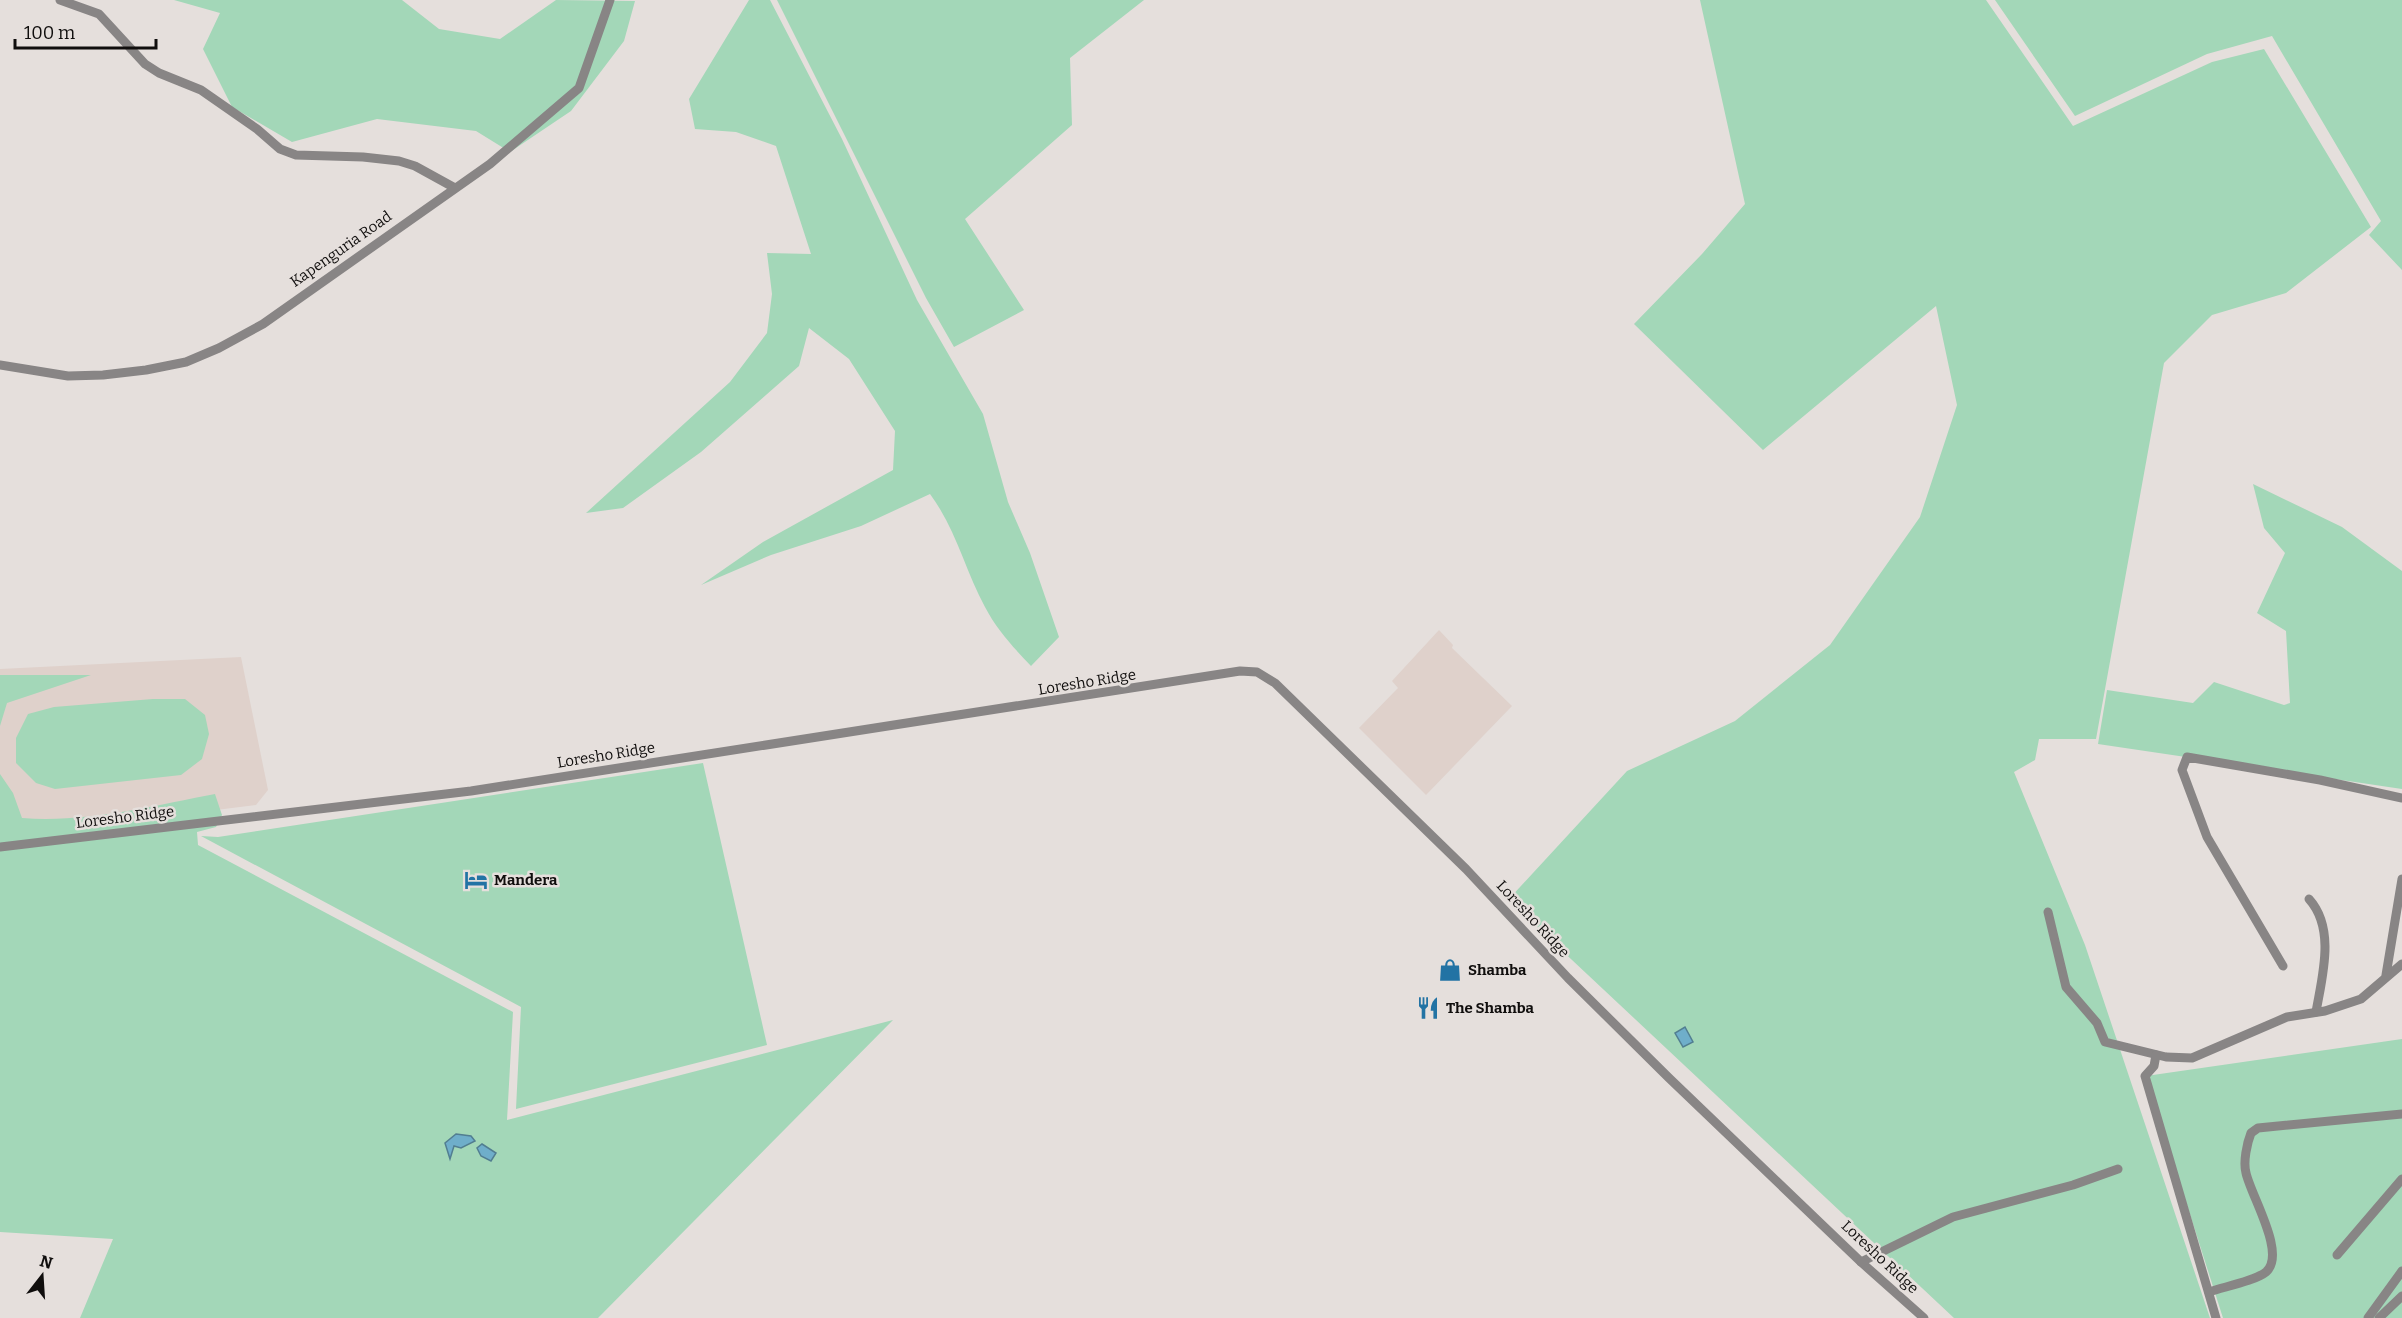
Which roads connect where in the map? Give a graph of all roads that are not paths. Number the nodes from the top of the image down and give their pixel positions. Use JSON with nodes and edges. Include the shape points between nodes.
{"nodes":[{"id":1,"x":60,"y":0,"type":"edge"},
{"id":2,"x":610,"y":0,"type":"edge"},
{"id":3,"x":455,"y":188,"type":"junction"},
{"id":4,"x":0,"y":365,"type":"edge"},
{"id":5,"x":2402,"y":798,"type":"edge"},
{"id":6,"x":0,"y":847,"type":"edge"},
{"id":7,"x":2402,"y":879,"type":"edge"},
{"id":8,"x":2309,"y":899,"type":"dead end"},
{"id":9,"x":2048,"y":912,"type":"dead end"},
{"id":10,"x":2402,"y":964,"type":"edge"},
{"id":11,"x":2283,"y":966,"type":"dead end"},
{"id":12,"x":2386,"y":975,"type":"junction"},
{"id":13,"x":2316,"y":1012,"type":"junction"},
{"id":14,"x":2156,"y":1055,"type":"junction"},
{"id":15,"x":2402,"y":1114,"type":"edge"},
{"id":16,"x":2118,"y":1169,"type":"dead end"},
{"id":17,"x":2402,"y":1179,"type":"edge"},
{"id":18,"x":2337,"y":1255,"type":"dead end"},
{"id":19,"x":1861,"y":1262,"type":"junction"},
{"id":20,"x":2402,"y":1271,"type":"edge"},
{"id":21,"x":2209,"y":1292,"type":"junction"},
{"id":22,"x":2402,"y":1296,"type":"edge"},
{"id":23,"x":1924,"y":1318,"type":"edge"},
{"id":24,"x":2216,"y":1318,"type":"edge"},
{"id":25,"x":2368,"y":1318,"type":"edge"},
{"id":26,"x":2379,"y":1318,"type":"edge"}],
"edges":[{"from":1,"to":3,"type":"street","via":[[99,14],[145,64],[201,90],[280,149],[296,155],[399,160]]},
{"from":2,"to":3,"type":"street","name":"Kapenguria Road","via":[[579,88],[490,164]]},
{"from":3,"to":4,"type":"street","name":"Kapenguria Road","via":[[263,324],[186,362],[103,375],[33,372]]},
{"from":5,"to":11,"type":"street","via":[[2187,758],[2182,770],[2207,837]]},
{"from":6,"to":19,"type":"street","name":"Loresho Ridge","via":[[471,791],[1240,671],[1257,672],[1275,683],[1400,804],[1573,983]]},
{"from":7,"to":12,"type":"street"},
{"from":8,"to":13,"type":"street","via":[[2323,923],[2324,962]]},
{"from":9,"to":14,"type":"street","via":[[2066,987],[2097,1023],[2105,1042]]},
{"from":10,"to":12,"type":"street"},
{"from":12,"to":13,"type":"street","via":[[2361,999]]},
{"from":13,"to":14,"type":"street","via":[[2287,1017],[2192,1058]]},
{"from":14,"to":21,"type":"street","via":[[2154,1066],[2145,1076]]},
{"from":15,"to":21,"type":"street","via":[[2259,1128],[2251,1132],[2245,1171],[2271,1241],[2272,1264],[2264,1274]]},
{"from":16,"to":19,"type":"street","via":[[2073,1185],[1953,1216]]},
{"from":17,"to":18,"type":"street"},
{"from":19,"to":23,"type":"street","name":"Loresho Ridge"},
{"from":20,"to":25,"type":"street"},
{"from":21,"to":24,"type":"street"},
{"from":22,"to":26,"type":"street"}]}
